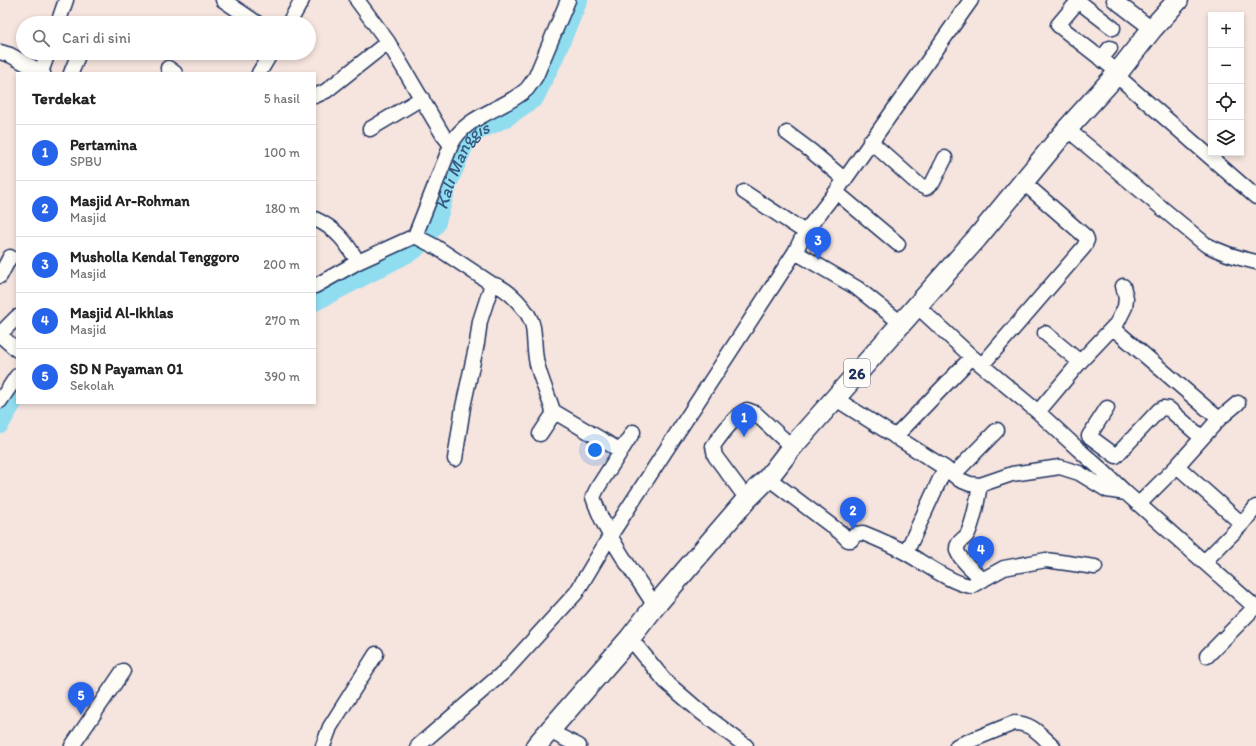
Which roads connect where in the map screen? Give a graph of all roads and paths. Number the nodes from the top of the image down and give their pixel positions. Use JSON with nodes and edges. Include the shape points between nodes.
{"nodes":[{"id":1,"x":66,"y":0,"type":"edge"},
{"id":2,"x":223,"y":0,"type":"edge"},
{"id":3,"x":302,"y":0,"type":"edge"},
{"id":4,"x":358,"y":0,"type":"edge"},
{"id":5,"x":568,"y":0,"type":"edge"},
{"id":6,"x":971,"y":0,"type":"edge"},
{"id":7,"x":1078,"y":0,"type":"edge"},
{"id":8,"x":1114,"y":0,"type":"edge"},
{"id":9,"x":1178,"y":0,"type":"edge"},
{"id":10,"x":60,"y":16,"type":"edge"},
{"id":11,"x":247,"y":16,"type":"edge"},
{"id":12,"x":293,"y":16,"type":"edge"},
{"id":13,"x":1113,"y":28,"type":"dead end"},
{"id":14,"x":1152,"y":29,"type":"junction"},
{"id":15,"x":388,"y":42,"type":"junction"},
{"id":16,"x":1110,"y":48,"type":"dead end"},
{"id":17,"x":0,"y":52,"type":"edge"},
{"id":18,"x":16,"y":58,"type":"edge"},
{"id":19,"x":1101,"y":59,"type":"junction"},
{"id":20,"x":19,"y":60,"type":"edge"},
{"id":21,"x":46,"y":60,"type":"edge"},
{"id":22,"x":76,"y":60,"type":"edge"},
{"id":23,"x":267,"y":60,"type":"edge"},
{"id":24,"x":42,"y":72,"type":"edge"},
{"id":25,"x":71,"y":72,"type":"edge"},
{"id":26,"x":260,"y":72,"type":"edge"},
{"id":27,"x":1117,"y":74,"type":"junction"},
{"id":28,"x":316,"y":96,"type":"edge"},
{"id":29,"x":422,"y":98,"type":"junction"},
{"id":30,"x":370,"y":129,"type":"dead end"},
{"id":31,"x":1067,"y":129,"type":"junction"},
{"id":32,"x":786,"y":133,"type":"dead end"},
{"id":33,"x":870,"y":141,"type":"junction"},
{"id":34,"x":451,"y":145,"type":"junction"},
{"id":35,"x":945,"y":158,"type":"dead end"},
{"id":36,"x":844,"y":179,"type":"junction"},
{"id":37,"x":1023,"y":182,"type":"junction"},
{"id":38,"x":744,"y":192,"type":"dead end"},
{"id":39,"x":836,"y":192,"type":"junction"},
{"id":40,"x":1256,"y":197,"type":"edge"},
{"id":41,"x":316,"y":219,"type":"edge"},
{"id":42,"x":805,"y":232,"type":"junction"},
{"id":43,"x":417,"y":237,"type":"junction"},
{"id":44,"x":898,"y":244,"type":"dead end"},
{"id":45,"x":795,"y":252,"type":"junction"},
{"id":46,"x":10,"y":257,"type":"dead end"},
{"id":47,"x":358,"y":262,"type":"junction"},
{"id":48,"x":1256,"y":262,"type":"edge"},
{"id":49,"x":0,"y":276,"type":"edge"},
{"id":50,"x":492,"y":284,"type":"junction"},
{"id":51,"x":316,"y":285,"type":"edge"},
{"id":52,"x":1123,"y":286,"type":"dead end"},
{"id":53,"x":917,"y":306,"type":"junction"},
{"id":54,"x":16,"y":318,"type":"edge"},
{"id":55,"x":901,"y":323,"type":"junction"},
{"id":56,"x":1113,"y":328,"type":"junction"},
{"id":57,"x":1045,"y":333,"type":"dead end"},
{"id":58,"x":0,"y":335,"type":"edge"},
{"id":59,"x":16,"y":349,"type":"edge"},
{"id":60,"x":977,"y":361,"type":"junction"},
{"id":61,"x":1080,"y":362,"type":"junction"},
{"id":62,"x":16,"y":377,"type":"edge"},
{"id":63,"x":836,"y":398,"type":"junction"},
{"id":64,"x":0,"y":401,"type":"edge"},
{"id":65,"x":1238,"y":403,"type":"dead end"},
{"id":66,"x":1107,"y":408,"type":"dead end"},
{"id":67,"x":553,"y":411,"type":"junction"},
{"id":68,"x":1038,"y":412,"type":"junction"},
{"id":69,"x":1219,"y":419,"type":"junction"},
{"id":70,"x":997,"y":430,"type":"dead end"},
{"id":71,"x":633,"y":432,"type":"dead end"},
{"id":72,"x":540,"y":434,"type":"dead end"},
{"id":73,"x":1089,"y":436,"type":"junction"},
{"id":74,"x":895,"y":437,"type":"junction"},
{"id":75,"x":1202,"y":438,"type":"junction"},
{"id":76,"x":792,"y":447,"type":"junction"},
{"id":77,"x":1078,"y":449,"type":"junction"},
{"id":78,"x":621,"y":451,"type":"junction"},
{"id":79,"x":1116,"y":456,"type":"junction"},
{"id":80,"x":455,"y":459,"type":"dead end"},
{"id":81,"x":1178,"y":466,"type":"junction"},
{"id":82,"x":950,"y":471,"type":"junction"},
{"id":83,"x":1104,"y":471,"type":"junction"},
{"id":84,"x":768,"y":478,"type":"junction"},
{"id":85,"x":980,"y":485,"type":"junction"},
{"id":86,"x":1126,"y":493,"type":"junction"},
{"id":87,"x":746,"y":499,"type":"junction"},
{"id":88,"x":1139,"y":504,"type":"junction"},
{"id":89,"x":1256,"y":507,"type":"edge"},
{"id":90,"x":1242,"y":524,"type":"junction"},
{"id":91,"x":610,"y":536,"type":"junction"},
{"id":92,"x":906,"y":553,"type":"junction"},
{"id":93,"x":1204,"y":562,"type":"junction"},
{"id":94,"x":1095,"y":567,"type":"dead end"},
{"id":95,"x":983,"y":580,"type":"junction"},
{"id":96,"x":655,"y":606,"type":"junction"},
{"id":97,"x":1255,"y":607,"type":"edge"},
{"id":98,"x":630,"y":638,"type":"junction"},
{"id":99,"x":376,"y":654,"type":"dead end"},
{"id":100,"x":1207,"y":656,"type":"dead end"},
{"id":101,"x":122,"y":671,"type":"dead end"},
{"id":102,"x":553,"y":740,"type":"edge"},
{"id":103,"x":72,"y":746,"type":"edge"},
{"id":104,"x":323,"y":746,"type":"edge"},
{"id":105,"x":418,"y":746,"type":"edge"},
{"id":106,"x":579,"y":746,"type":"edge"},
{"id":107,"x":746,"y":746,"type":"edge"},
{"id":108,"x":957,"y":746,"type":"edge"},
{"id":109,"x":1053,"y":746,"type":"edge"}],
"edges":[{"from":1,"to":10,"type":"street"},
{"from":2,"to":11,"type":"street"},
{"from":3,"to":12,"type":"street"},
{"from":4,"to":15,"type":"street"},
{"from":5,"to":34,"type":"street","via":[[536,76],[528,88],[474,120],[455,137]]},
{"from":6,"to":33,"type":"street"},
{"from":7,"to":13,"type":"street"},
{"from":7,"to":19,"type":"street","via":[[1058,25]]},
{"from":8,"to":14,"type":"street"},
{"from":9,"to":14,"type":"highway","number":"26"},
{"from":14,"to":27,"type":"highway","number":"26"},
{"from":15,"to":28,"type":"street","via":[[326,91]]},
{"from":15,"to":29,"type":"street"},
{"from":16,"to":19,"type":"street"},
{"from":17,"to":18,"type":"street"},
{"from":19,"to":27,"type":"street"},
{"from":20,"to":24,"type":"street"},
{"from":21,"to":24,"type":"street"},
{"from":22,"to":25,"type":"street"},
{"from":23,"to":26,"type":"street"},
{"from":27,"to":31,"type":"highway","number":"26"},
{"from":27,"to":40,"type":"street"},
{"from":29,"to":30,"type":"street"},
{"from":29,"to":34,"type":"street","via":[[443,136]]},
{"from":31,"to":37,"type":"highway","number":"26"},
{"from":31,"to":48,"type":"street","via":[[1205,244],[1228,255]]},
{"from":32,"to":36,"type":"street"},
{"from":33,"to":35,"type":"street","via":[[918,184],[926,188],[933,182]]},
{"from":33,"to":36,"type":"street"},
{"from":34,"to":43,"type":"street"},
{"from":36,"to":39,"type":"street"},
{"from":37,"to":53,"type":"highway","number":"26"},
{"from":37,"to":60,"type":"street","via":[[1087,240],[1084,247]]},
{"from":38,"to":42,"type":"street"},
{"from":39,"to":42,"type":"street"},
{"from":39,"to":44,"type":"street"},
{"from":41,"to":47,"type":"street","via":[[337,232]]},
{"from":42,"to":45,"type":"street"},
{"from":43,"to":47,"type":"street"},
{"from":43,"to":50,"type":"street"},
{"from":45,"to":55,"type":"street","via":[[857,288]]},
{"from":45,"to":91,"type":"street"},
{"from":46,"to":49,"type":"street"},
{"from":47,"to":51,"type":"street"},
{"from":50,"to":67,"type":"street","via":[[507,290],[530,317],[536,357]]},
{"from":50,"to":80,"type":"street","via":[[480,321]]},
{"from":52,"to":56,"type":"street","via":[[1125,307]]},
{"from":53,"to":55,"type":"highway","number":"26"},
{"from":53,"to":60,"type":"street"},
{"from":54,"to":58,"type":"street"},
{"from":55,"to":63,"type":"highway","number":"26"},
{"from":56,"to":61,"type":"street"},
{"from":56,"to":69,"type":"street"},
{"from":57,"to":61,"type":"street"},
{"from":58,"to":59,"type":"street"},
{"from":60,"to":68,"type":"street"},
{"from":60,"to":74,"type":"street"},
{"from":61,"to":68,"type":"street"},
{"from":62,"to":64,"type":"street"},
{"from":63,"to":74,"type":"street"},
{"from":63,"to":76,"type":"highway","number":"26"},
{"from":65,"to":69,"type":"street"},
{"from":66,"to":73,"type":"street"},
{"from":67,"to":72,"type":"street"},
{"from":67,"to":78,"type":"street"},
{"from":68,"to":77,"type":"street"},
{"from":69,"to":75,"type":"street"},
{"from":70,"to":82,"type":"street"},
{"from":71,"to":78,"type":"street"},
{"from":73,"to":77,"type":"street"},
{"from":73,"to":79,"type":"street"},
{"from":74,"to":82,"type":"street"},
{"from":75,"to":79,"type":"street","via":[[1169,410],[1163,408]]},
{"from":75,"to":81,"type":"street"},
{"from":76,"to":84,"type":"highway","number":"26"},
{"from":76,"to":87,"type":"street","via":[[755,413],[747,410],[740,414],[713,446],[715,456]]},
{"from":77,"to":83,"type":"street"},
{"from":78,"to":91,"type":"street","via":[[593,497]]},
{"from":79,"to":83,"type":"street"},
{"from":81,"to":88,"type":"street"},
{"from":81,"to":90,"type":"street"},
{"from":82,"to":85,"type":"street","via":[[960,480]]},
{"from":82,"to":92,"type":"street"},
{"from":83,"to":86,"type":"street"},
{"from":84,"to":87,"type":"highway","number":"26"},
{"from":84,"to":92,"type":"street","via":[[848,540],[856,534],[863,533]]},
{"from":85,"to":86,"type":"street","via":[[1012,474],[1060,467],[1079,472],[1107,490]]},
{"from":85,"to":95,"type":"street","via":[[973,520],[968,534],[957,545],[957,550]]},
{"from":86,"to":88,"type":"street"},
{"from":87,"to":96,"type":"highway","number":"26"},
{"from":88,"to":93,"type":"street"},
{"from":89,"to":90,"type":"street"},
{"from":90,"to":93,"type":"street"},
{"from":91,"to":96,"type":"street"},
{"from":91,"to":105,"type":"street","via":[[576,593],[505,671]]},
{"from":92,"to":95,"type":"street","via":[[966,585],[971,586]]},
{"from":93,"to":97,"type":"street"},
{"from":94,"to":95,"type":"street","via":[[1046,560],[1004,568]]},
{"from":96,"to":98,"type":"highway","number":"26"},
{"from":97,"to":100,"type":"street"},
{"from":98,"to":102,"type":"highway","number":"26"},
{"from":98,"to":107,"type":"street","via":[[666,682]]},
{"from":99,"to":104,"type":"street","via":[[330,727]]},
{"from":101,"to":103,"type":"street"},
{"from":102,"to":106,"type":"street"},
{"from":108,"to":109,"type":"street","via":[[1014,723],[1029,725]]}]}
